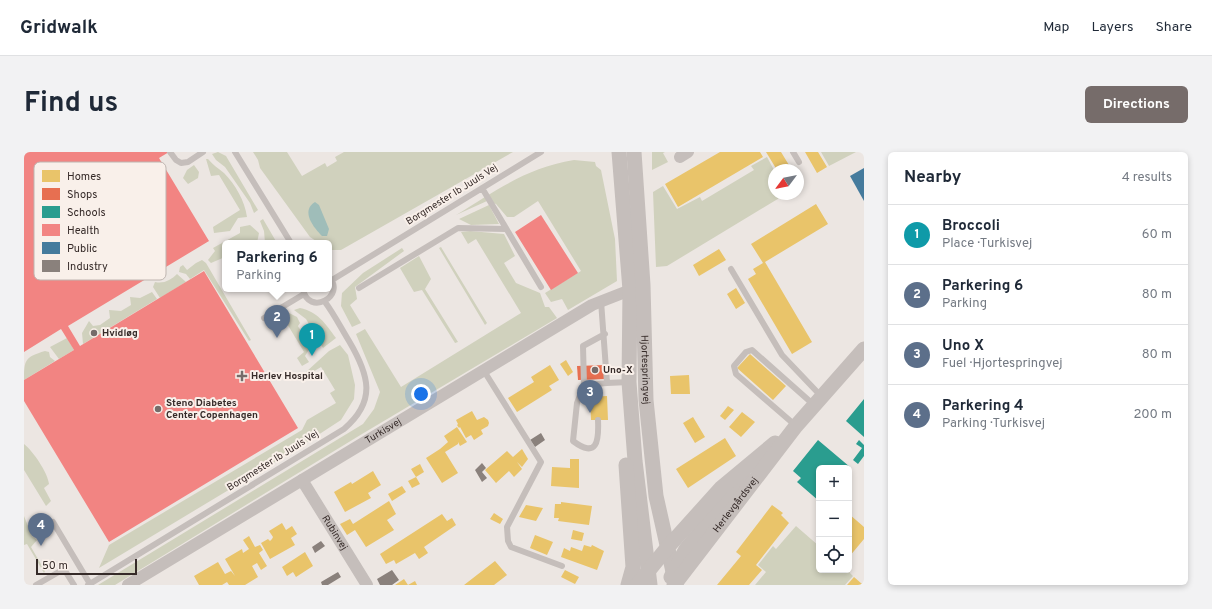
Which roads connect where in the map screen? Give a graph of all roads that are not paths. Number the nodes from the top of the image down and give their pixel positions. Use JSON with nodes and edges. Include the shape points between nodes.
{"nodes":[{"id":1,"x":170,"y":152,"type":"edge"},
{"id":2,"x":203,"y":152,"type":"edge"},
{"id":3,"x":235,"y":152,"type":"edge"},
{"id":4,"x":541,"y":152,"type":"edge"},
{"id":5,"x":619,"y":152,"type":"edge"},
{"id":6,"x":634,"y":152,"type":"edge"},
{"id":7,"x":793,"y":152,"type":"edge"},
{"id":8,"x":799,"y":162,"type":"dead end"},
{"id":9,"x":482,"y":188,"type":"junction"},
{"id":10,"x":506,"y":230,"type":"junction"},
{"id":11,"x":289,"y":240,"type":"edge"},
{"id":12,"x":731,"y":269,"type":"dead end"},
{"id":13,"x":332,"y":277,"type":"edge"},
{"id":14,"x":332,"y":283,"type":"edge"},
{"id":15,"x":541,"y":287,"type":"dead end"},
{"id":16,"x":637,"y":287,"type":"junction"},
{"id":17,"x":359,"y":288,"type":"dead end"},
{"id":18,"x":303,"y":292,"type":"edge"},
{"id":19,"x":601,"y":300,"type":"junction"},
{"id":20,"x":325,"y":302,"type":"junction"},
{"id":21,"x":264,"y":318,"type":"dead end"},
{"id":22,"x":605,"y":334,"type":"junction"},
{"id":23,"x":864,"y":349,"type":"edge"},
{"id":24,"x":484,"y":372,"type":"junction"},
{"id":25,"x":629,"y":382,"type":"junction"},
{"id":26,"x":607,"y":383,"type":"junction"},
{"id":27,"x":584,"y":384,"type":"junction"},
{"id":28,"x":597,"y":384,"type":"junction"},
{"id":29,"x":597,"y":396,"type":"dead end"},
{"id":30,"x":819,"y":401,"type":"junction"},
{"id":31,"x":598,"y":420,"type":"dead end"},
{"id":32,"x":796,"y":426,"type":"junction"},
{"id":33,"x":754,"y":461,"type":"junction"},
{"id":34,"x":302,"y":480,"type":"junction"},
{"id":35,"x":53,"y":522,"type":"dead end"},
{"id":36,"x":667,"y":548,"type":"junction"},
{"id":37,"x":562,"y":566,"type":"dead end"},
{"id":38,"x":665,"y":582,"type":"edge"},
{"id":39,"x":89,"y":584,"type":"edge"},
{"id":40,"x":36,"y":585,"type":"edge"},
{"id":41,"x":74,"y":585,"type":"edge"},
{"id":42,"x":128,"y":585,"type":"edge"},
{"id":43,"x":367,"y":585,"type":"edge"},
{"id":44,"x":628,"y":585,"type":"edge"},
{"id":45,"x":637,"y":585,"type":"edge"}],
"edges":[{"from":1,"to":2,"type":"lane","via":[[181,163],[188,162]]},
{"from":3,"to":11,"type":"lane"},
{"from":4,"to":9,"type":"lane","name":"Borgmester Ib Juuls Vej"},
{"from":5,"to":16,"type":"street","name":"Hjortespringvej"},
{"from":6,"to":16,"type":"street","name":"Hjortespringvej"},
{"from":7,"to":8,"type":"lane"},
{"from":9,"to":10,"type":"lane"},
{"from":9,"to":13,"type":"lane","name":"Borgmester Ib Juuls Vej"},
{"from":10,"to":15,"type":"lane"},
{"from":10,"to":17,"type":"lane","via":[[458,228]]},
{"from":12,"to":30,"type":"lane","via":[[782,355]]},
{"from":14,"to":20,"type":"lane","via":[[334,288]]},
{"from":16,"to":19,"type":"street","name":"Turkisvej"},
{"from":16,"to":25,"type":"street","name":"Hjortespringvej"},
{"from":16,"to":36,"type":"street","name":"Hjortespringvej","via":[[656,496]]},
{"from":18,"to":20,"type":"lane","via":[[309,300]]},
{"from":18,"to":21,"type":"lane"},
{"from":19,"to":22,"type":"lane"},
{"from":19,"to":24,"type":"street","name":"Turkisvej"},
{"from":20,"to":39,"type":"lane","name":"Borgmester Ib Juuls Vej","via":[[363,365],[366,382],[364,403],[357,418],[344,429]]},
{"from":22,"to":26,"type":"lane"},
{"from":22,"to":27,"type":"lane","via":[[583,346]]},
{"from":23,"to":30,"type":"street","name":"Herlevgårdsvej"},
{"from":24,"to":34,"type":"street","name":"Turkisvej"},
{"from":24,"to":37,"type":"lane","via":[[541,462],[507,527],[508,541],[511,547]]},
{"from":25,"to":26,"type":"lane"},
{"from":25,"to":38,"type":"street","name":"Hjortespringvej","via":[[635,461]]},
{"from":25,"to":44,"type":"street","via":[[626,472],[633,567]]},
{"from":26,"to":28,"type":"lane"},
{"from":27,"to":28,"type":"lane"},
{"from":27,"to":31,"type":"lane","via":[[577,403],[573,441],[581,447],[594,446],[599,440]]},
{"from":28,"to":29,"type":"lane"},
{"from":30,"to":32,"type":"street","name":"Herlevgårdsvej"},
{"from":30,"to":32,"type":"lane","via":[[752,350],[746,352],[734,366],[736,374]]},
{"from":32,"to":33,"type":"street","name":"Herlevgårdsvej"},
{"from":32,"to":38,"type":"street","name":"Herlevgårdsvej"},
{"from":33,"to":36,"type":"street","name":"Herlevgårdsvej","via":[[721,488]]},
{"from":33,"to":38,"type":"street","via":[[726,502],[686,549]]},
{"from":34,"to":42,"type":"street","name":"Turkisvej"},
{"from":34,"to":43,"type":"street","name":"Rubinvej"},
{"from":35,"to":39,"type":"lane"},
{"from":36,"to":38,"type":"street"},
{"from":38,"to":45,"type":"street"},
{"from":40,"to":41,"type":"lane","via":[[64,569]]}]}
